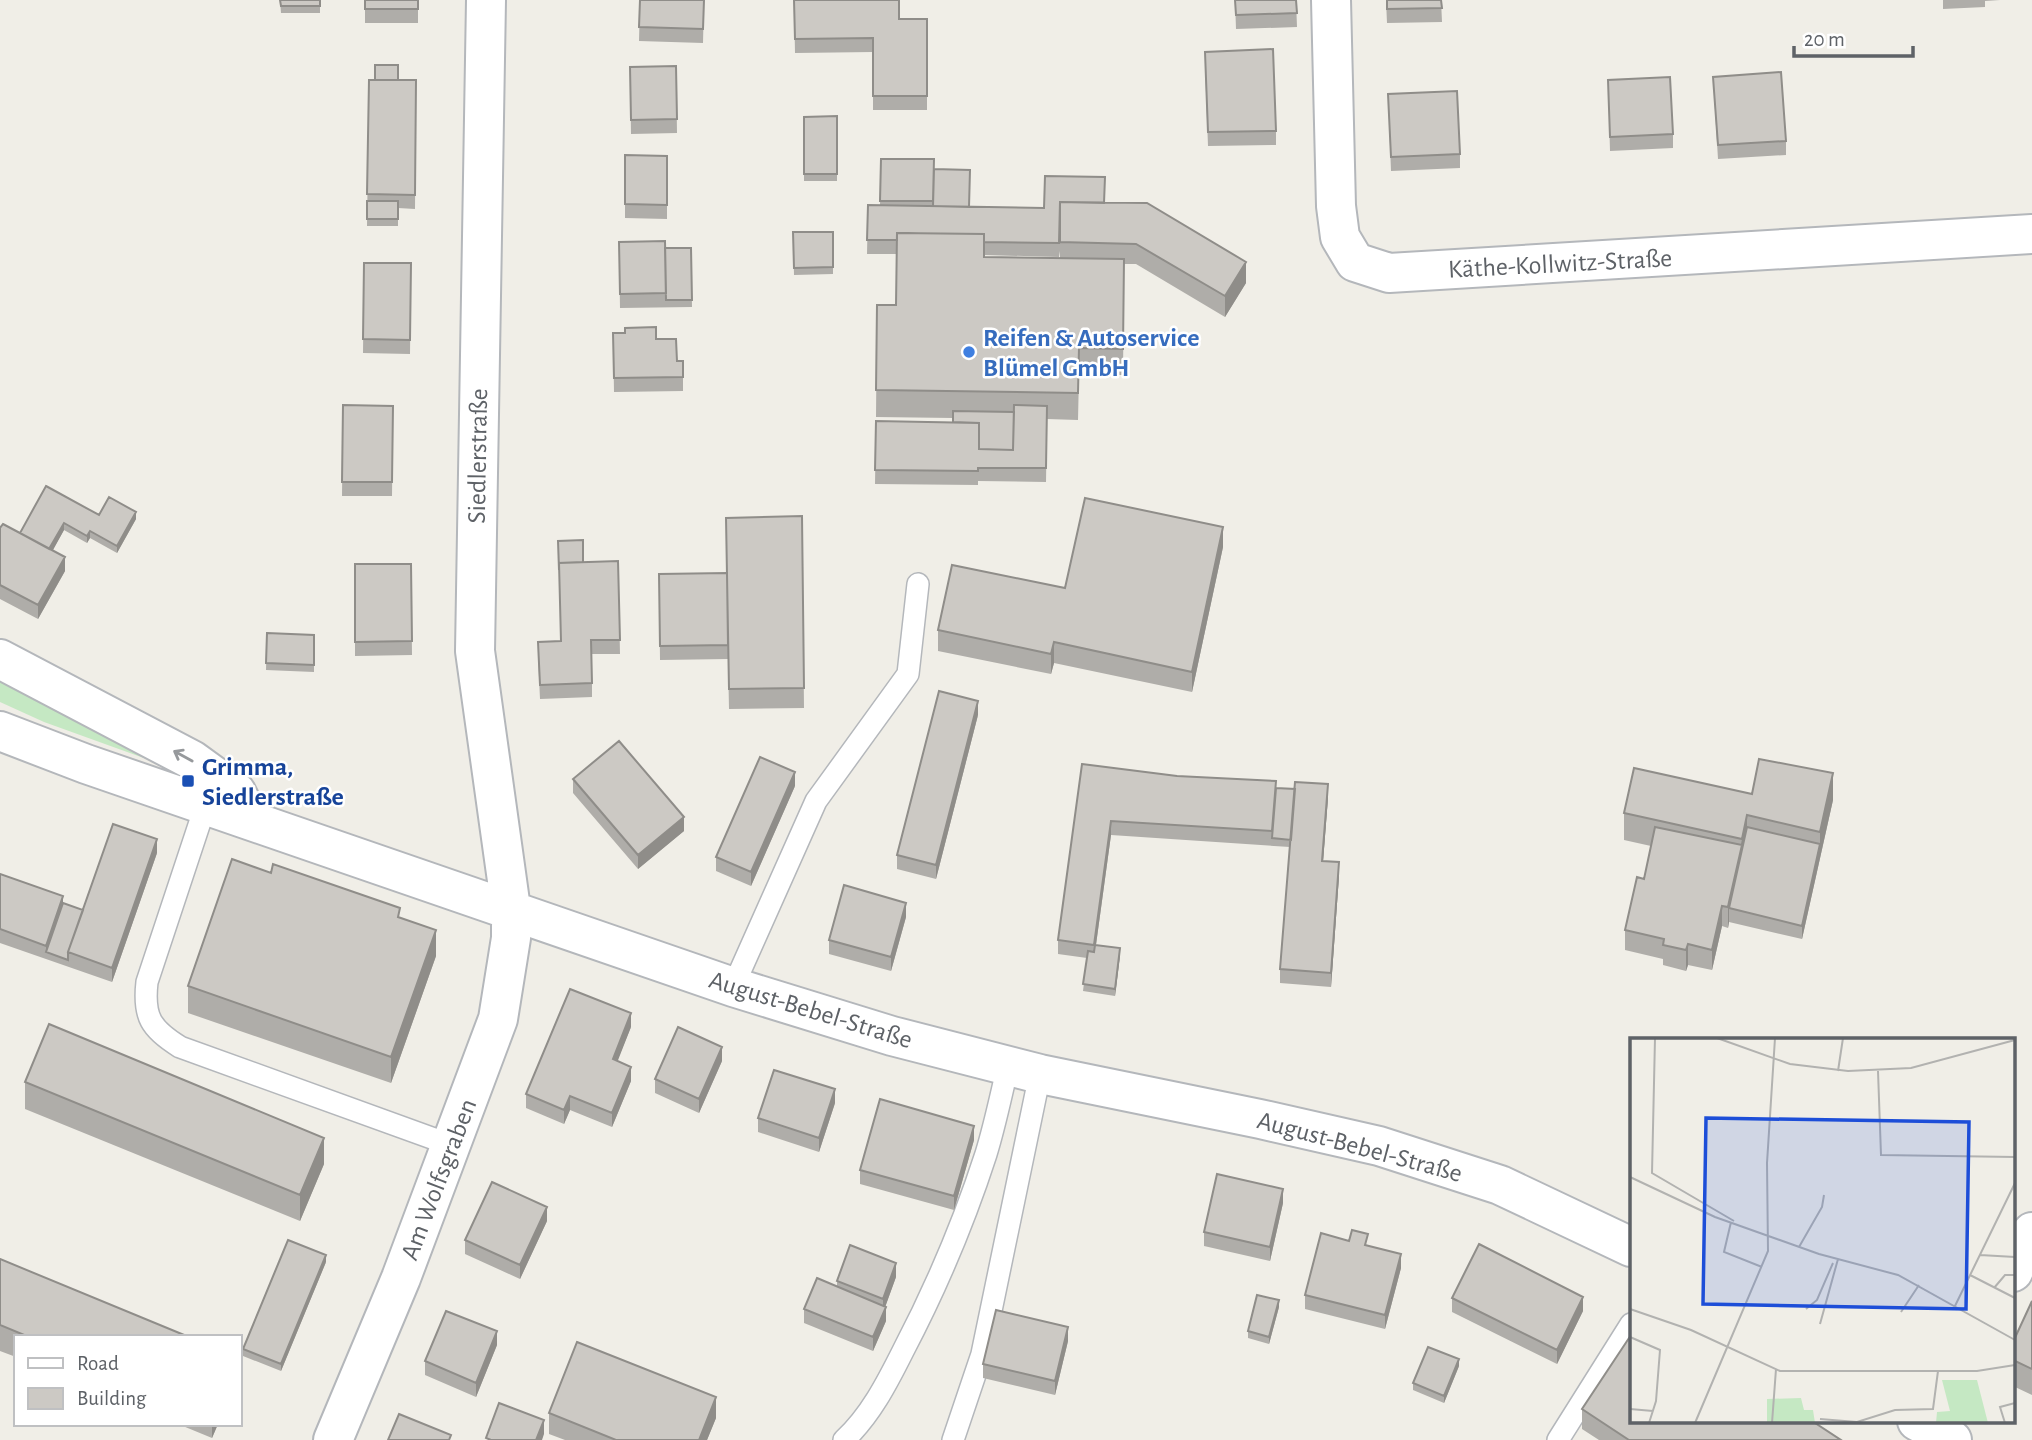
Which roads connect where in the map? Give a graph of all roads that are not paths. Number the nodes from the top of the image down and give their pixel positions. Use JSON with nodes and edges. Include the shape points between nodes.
{"nodes":[{"id":1,"x":486,"y":0,"type":"edge"},
{"id":2,"x":1331,"y":0,"type":"edge"},
{"id":3,"x":2032,"y":234,"type":"edge"},
{"id":4,"x":918,"y":584,"type":"dead end"},
{"id":5,"x":0,"y":659,"type":"edge"},
{"id":6,"x":0,"y":731,"type":"edge"},
{"id":7,"x":206,"y":804,"type":"junction"},
{"id":8,"x":248,"y":818,"type":"junction"},
{"id":9,"x":511,"y":909,"type":"junction"},
{"id":10,"x":733,"y":986,"type":"junction"},
{"id":11,"x":1024,"y":1070,"type":"junction"},
{"id":12,"x":451,"y":1145,"type":"junction"},
{"id":13,"x":2032,"y":1232,"type":"edge"},
{"id":14,"x":1630,"y":1247,"type":"edge"},
{"id":15,"x":2014,"y":1270,"type":"edge"},
{"id":16,"x":1630,"y":1326,"type":"edge"},
{"id":17,"x":333,"y":1440,"type":"edge"},
{"id":18,"x":844,"y":1440,"type":"edge"},
{"id":19,"x":953,"y":1440,"type":"edge"},
{"id":20,"x":1558,"y":1440,"type":"edge"}],
"edges":[{"from":1,"to":9,"type":"street","name":"Siedlerstraße","via":[[475,652]]},
{"from":2,"to":3,"type":"street","name":"Käthe-Kollwitz-Straße","via":[[1340,237],[1355,261],[1390,273]]},
{"from":4,"to":10,"type":"lane","via":[[908,674],[816,802]]},
{"from":8,"to":5,"type":"street","one_way":true,"via":[[236,792],[192,760]]},
{"from":6,"to":7,"type":"street","name":"August-Bebel-Straße"},
{"from":7,"to":8,"type":"street","name":"August-Bebel-Straße"},
{"from":7,"to":12,"type":"lane","via":[[147,982],[145,1002],[161,1035],[180,1047]]},
{"from":8,"to":9,"type":"street","name":"August-Bebel-Straße"},
{"from":9,"to":10,"type":"street","name":"August-Bebel-Straße"},
{"from":9,"to":12,"type":"street","name":"Am Wolfsgraben","via":[[498,1019]]},
{"from":10,"to":11,"type":"street","name":"August-Bebel-Straße","via":[[892,1036]]},
{"from":11,"to":14,"type":"street","name":"August-Bebel-Straße","via":[[1379,1146],[1500,1185]]},
{"from":11,"to":18,"type":"lane","via":[[928,1303],[884,1390]]},
{"from":11,"to":19,"type":"lane","via":[[982,1353]]},
{"from":12,"to":17,"type":"street","name":"Am Wolfsgraben"},
{"from":13,"to":15,"type":"street"},
{"from":16,"to":20,"type":"lane"}]}
